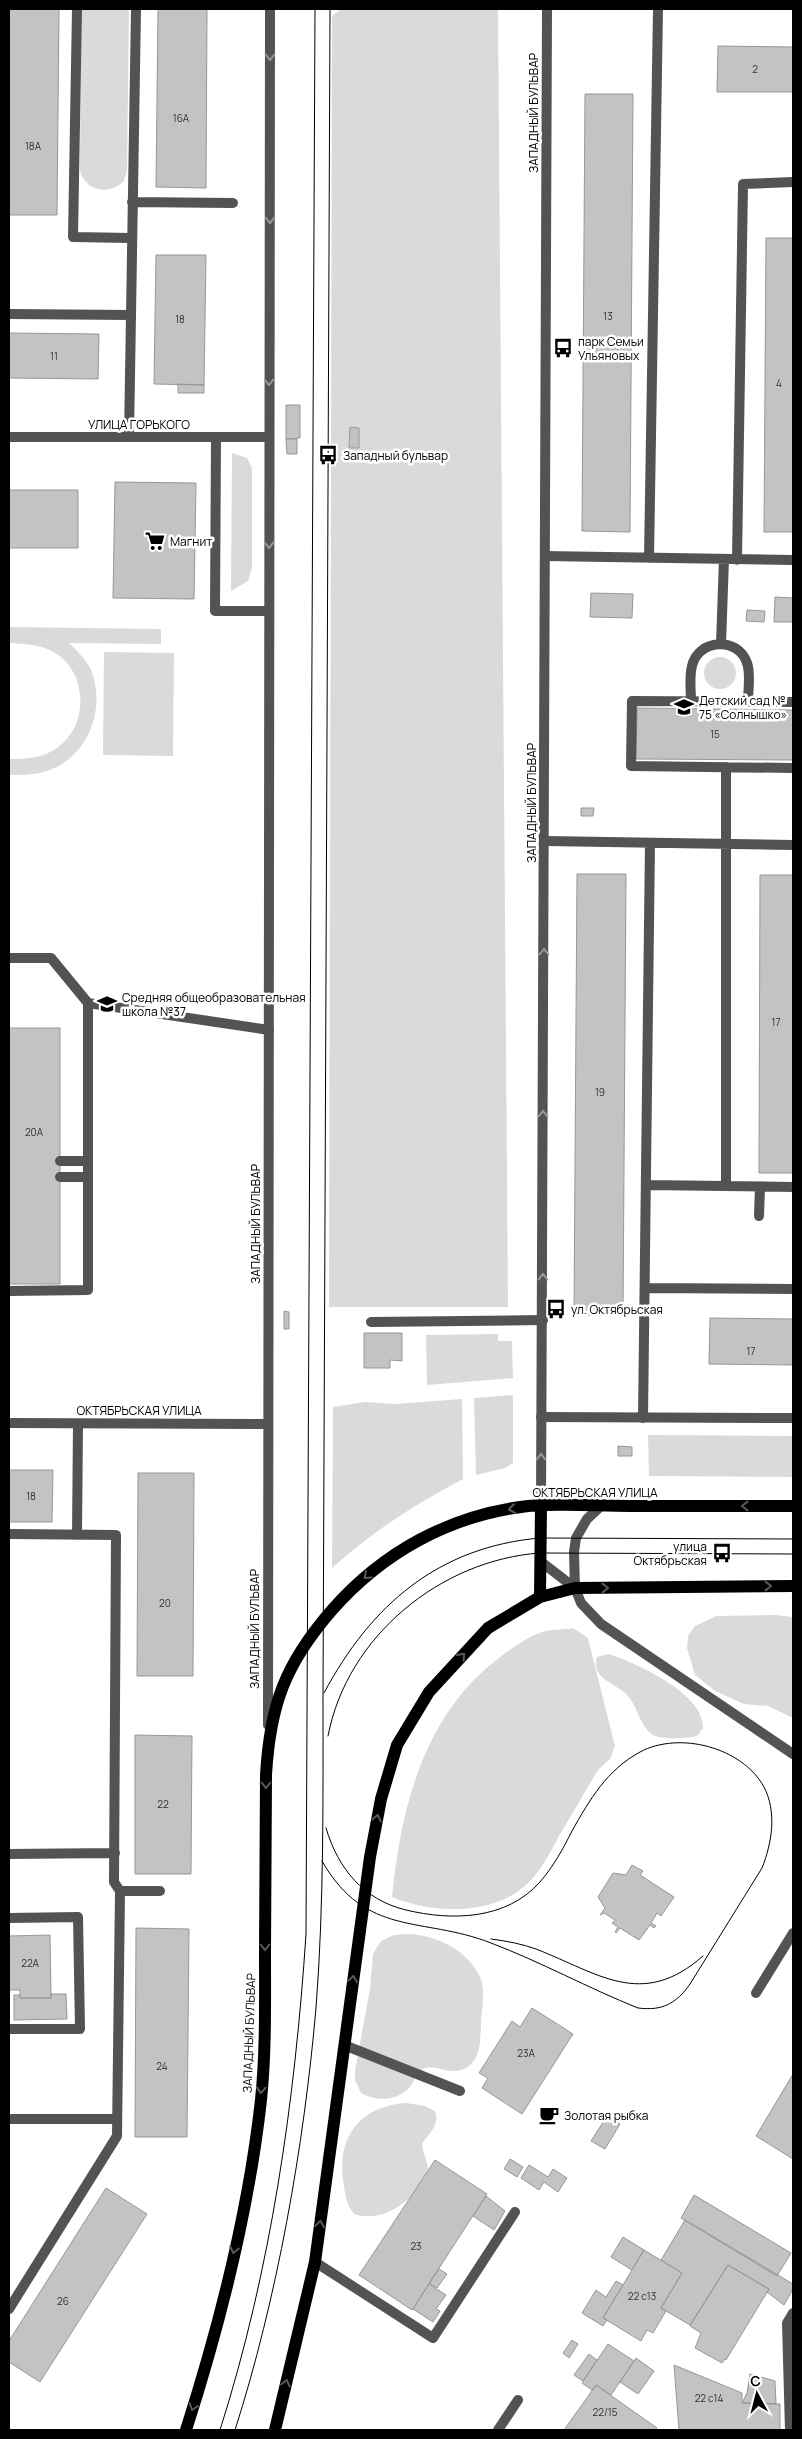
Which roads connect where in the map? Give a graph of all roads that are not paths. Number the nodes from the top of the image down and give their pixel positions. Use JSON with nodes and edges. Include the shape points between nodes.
{"nodes":[{"id":1,"x":77,"y":9,"type":"edge"},
{"id":2,"x":136,"y":9,"type":"edge"},
{"id":3,"x":270,"y":9,"type":"edge"},
{"id":4,"x":547,"y":9,"type":"edge"},
{"id":5,"x":658,"y":9,"type":"edge"},
{"id":6,"x":793,"y":182,"type":"edge"},
{"id":7,"x":132,"y":202,"type":"junction"},
{"id":8,"x":233,"y":203,"type":"dead end"},
{"id":9,"x":131,"y":238,"type":"junction"},
{"id":10,"x":9,"y":314,"type":"edge"},
{"id":11,"x":131,"y":315,"type":"junction"},
{"id":12,"x":269,"y":436,"type":"junction"},
{"id":13,"x":9,"y":437,"type":"edge"},
{"id":14,"x":129,"y":437,"type":"junction"},
{"id":15,"x":216,"y":437,"type":"junction"},
{"id":16,"x":546,"y":556,"type":"junction"},
{"id":17,"x":649,"y":558,"type":"junction"},
{"id":18,"x":724,"y":559,"type":"junction"},
{"id":19,"x":737,"y":560,"type":"junction"},
{"id":20,"x":793,"y":560,"type":"edge"},
{"id":21,"x":269,"y":611,"type":"junction"},
{"id":22,"x":721,"y":644,"type":"junction"},
{"id":23,"x":691,"y":701,"type":"junction"},
{"id":24,"x":748,"y":702,"type":"junction"},
{"id":25,"x":793,"y":702,"type":"edge"},
{"id":26,"x":726,"y":767,"type":"junction"},
{"id":27,"x":793,"y":768,"type":"edge"},
{"id":28,"x":544,"y":841,"type":"junction"},
{"id":29,"x":650,"y":843,"type":"junction"},
{"id":30,"x":725,"y":845,"type":"junction"},
{"id":31,"x":793,"y":845,"type":"edge"},
{"id":32,"x":9,"y":958,"type":"edge"},
{"id":33,"x":88,"y":1003,"type":"junction"},
{"id":34,"x":269,"y":1030,"type":"junction"},
{"id":35,"x":60,"y":1161,"type":"dead end"},
{"id":36,"x":88,"y":1161,"type":"junction"},
{"id":37,"x":60,"y":1177,"type":"dead end"},
{"id":38,"x":87,"y":1177,"type":"junction"},
{"id":39,"x":646,"y":1185,"type":"junction"},
{"id":40,"x":726,"y":1186,"type":"junction"},
{"id":41,"x":760,"y":1187,"type":"junction"},
{"id":42,"x":793,"y":1187,"type":"edge"},
{"id":43,"x":759,"y":1216,"type":"dead end"},
{"id":44,"x":645,"y":1288,"type":"junction"},
{"id":45,"x":793,"y":1289,"type":"edge"},
{"id":46,"x":9,"y":1291,"type":"edge"},
{"id":47,"x":542,"y":1320,"type":"junction"},
{"id":48,"x":371,"y":1322,"type":"dead end"},
{"id":49,"x":541,"y":1417,"type":"junction"},
{"id":50,"x":643,"y":1418,"type":"junction"},
{"id":51,"x":793,"y":1418,"type":"edge"},
{"id":52,"x":9,"y":1424,"type":"edge"},
{"id":53,"x":78,"y":1424,"type":"junction"},
{"id":54,"x":268,"y":1424,"type":"junction"},
{"id":55,"x":540,"y":1506,"type":"junction"},
{"id":56,"x":601,"y":1506,"type":"junction"},
{"id":57,"x":793,"y":1506,"type":"edge"},
{"id":58,"x":9,"y":1534,"type":"edge"},
{"id":59,"x":77,"y":1535,"type":"junction"},
{"id":60,"x":540,"y":1561,"type":"junction"},
{"id":61,"x":793,"y":1586,"type":"edge"},
{"id":62,"x":575,"y":1588,"type":"junction"},
{"id":63,"x":540,"y":1596,"type":"junction"},
{"id":64,"x":268,"y":1736,"type":"junction"},
{"id":65,"x":793,"y":1754,"type":"edge"},
{"id":66,"x":115,"y":1853,"type":"junction"},
{"id":67,"x":9,"y":1854,"type":"edge"},
{"id":68,"x":120,"y":1891,"type":"junction"},
{"id":69,"x":160,"y":1891,"type":"dead end"},
{"id":70,"x":9,"y":1918,"type":"edge"},
{"id":71,"x":793,"y":1933,"type":"edge"},
{"id":72,"x":756,"y":1994,"type":"dead end"},
{"id":73,"x":9,"y":2029,"type":"edge"},
{"id":74,"x":344,"y":2045,"type":"junction"},
{"id":75,"x":460,"y":2091,"type":"dead end"},
{"id":76,"x":9,"y":2119,"type":"edge"},
{"id":77,"x":117,"y":2119,"type":"junction"},
{"id":78,"x":515,"y":2212,"type":"dead end"},
{"id":79,"x":315,"y":2262,"type":"junction"},
{"id":80,"x":9,"y":2309,"type":"edge"},
{"id":81,"x":793,"y":2313,"type":"edge"},
{"id":82,"x":518,"y":2400,"type":"dead end"},
{"id":83,"x":186,"y":2430,"type":"edge"},
{"id":84,"x":275,"y":2430,"type":"edge"},
{"id":85,"x":498,"y":2430,"type":"edge"},
{"id":86,"x":790,"y":2430,"type":"edge"}],
"edges":[{"from":1,"to":9,"type":"street","via":[[74,237]]},
{"from":2,"to":7,"type":"street"},
{"from":3,"to":12,"type":"street","name":"ЗАПАДНЫЙ БУЛЬВАР","one_way":true},
{"from":4,"to":16,"type":"street","name":"ЗАПАДНЫЙ БУЛЬВАР"},
{"from":5,"to":17,"type":"street"},
{"from":6,"to":19,"type":"street","via":[[744,184]]},
{"from":7,"to":8,"type":"street"},
{"from":7,"to":9,"type":"street"},
{"from":9,"to":11,"type":"street"},
{"from":10,"to":11,"type":"street"},
{"from":11,"to":14,"type":"street"},
{"from":12,"to":15,"type":"street","name":"УЛИЦА ГОРЬКОГО"},
{"from":12,"to":21,"type":"street","name":"ЗАПАДНЫЙ БУЛЬВАР","one_way":true},
{"from":13,"to":14,"type":"street","name":"УЛИЦА ГОРЬКОГО"},
{"from":14,"to":15,"type":"street","name":"УЛИЦА ГОРЬКОГО"},
{"from":15,"to":21,"type":"street","via":[[215,611]]},
{"from":16,"to":17,"type":"street"},
{"from":16,"to":28,"type":"street","name":"ЗАПАДНЫЙ БУЛЬВАР"},
{"from":17,"to":18,"type":"street"},
{"from":18,"to":19,"type":"street"},
{"from":18,"to":22,"type":"street"},
{"from":19,"to":20,"type":"street"},
{"from":21,"to":34,"type":"street","name":"ЗАПАДНЫЙ БУЛЬВАР"},
{"from":22,"to":23,"type":"street","via":[[709,646],[695,658]]},
{"from":22,"to":24,"type":"street","via":[[736,648],[748,663]]},
{"from":23,"to":24,"type":"street"},
{"from":23,"to":26,"type":"street","via":[[632,701],[631,766]]},
{"from":24,"to":25,"type":"street"},
{"from":26,"to":27,"type":"street"},
{"from":26,"to":30,"type":"street"},
{"from":28,"to":29,"type":"street"},
{"from":47,"to":28,"type":"street","name":"ЗАПАДНЫЙ БУЛЬВАР","one_way":true},
{"from":29,"to":30,"type":"street"},
{"from":29,"to":39,"type":"street"},
{"from":30,"to":31,"type":"street"},
{"from":30,"to":40,"type":"street"},
{"from":32,"to":33,"type":"street","via":[[51,958]]},
{"from":33,"to":34,"type":"street"},
{"from":33,"to":36,"type":"street"},
{"from":34,"to":54,"type":"street","name":"ЗАПАДНЫЙ БУЛЬВАР"},
{"from":35,"to":36,"type":"street"},
{"from":36,"to":38,"type":"street"},
{"from":37,"to":38,"type":"street"},
{"from":38,"to":46,"type":"street","via":[[88,1290]]},
{"from":39,"to":40,"type":"street"},
{"from":39,"to":44,"type":"street"},
{"from":40,"to":41,"type":"street"},
{"from":41,"to":42,"type":"street"},
{"from":41,"to":43,"type":"street"},
{"from":44,"to":45,"type":"street"},
{"from":44,"to":50,"type":"street"},
{"from":47,"to":48,"type":"street"},
{"from":47,"to":49,"type":"street","name":"ЗАПАДНЫЙ БУЛЬВАР"},
{"from":49,"to":50,"type":"street"},
{"from":55,"to":49,"type":"street","name":"ЗАПАДНЫЙ БУЛЬВАР","one_way":true},
{"from":50,"to":51,"type":"street"},
{"from":52,"to":53,"type":"street","name":"ОКТЯБРЬСКАЯ УЛИЦА"},
{"from":53,"to":54,"type":"street","name":"ОКТЯБРЬСКАЯ УЛИЦА"},
{"from":53,"to":59,"type":"street"},
{"from":54,"to":64,"type":"street","name":"ЗАПАДНЫЙ БУЛЬВАР"},
{"from":55,"to":56,"type":"main road","name":"ОКТЯБРЬСКАЯ УЛИЦА"},
{"from":55,"to":60,"type":"main road","name":"ЗАПАДНЫЙ БУЛЬВАР"},
{"from":55,"to":64,"type":"main road","name":"ОКТЯБРЬСКАЯ УЛИЦА","one_way":true,"via":[[494,1512],[458,1522],[395,1553],[372,1571],[345,1595],[304,1648],[282,1686]]},
{"from":57,"to":56,"type":"main road","name":"ОКТЯБРЬСКАЯ УЛИЦА","one_way":true},
{"from":56,"to":62,"type":"street","via":[[587,1519],[576,1538]]},
{"from":58,"to":59,"type":"street"},
{"from":59,"to":66,"type":"street","via":[[116,1535]]},
{"from":60,"to":62,"type":"street"},
{"from":60,"to":63,"type":"main road","name":"ЗАПАДНЫЙ БУЛЬВАР"},
{"from":62,"to":61,"type":"main road","one_way":true},
{"from":62,"to":63,"type":"main road"},
{"from":62,"to":65,"type":"street","via":[[581,1603],[601,1624]]},
{"from":74,"to":63,"type":"main road","one_way":true,"via":[[370,1856],[381,1800],[397,1745],[430,1692],[488,1628]]},
{"from":64,"to":83,"type":"main road","name":"ЗАПАДНЫЙ БУЛЬВАР","one_way":true,"via":[[265,2042],[261,2100],[228,2278]]},
{"from":66,"to":67,"type":"street"},
{"from":66,"to":68,"type":"street","via":[[114,1882]]},
{"from":68,"to":69,"type":"street"},
{"from":68,"to":77,"type":"street"},
{"from":70,"to":73,"type":"street","via":[[78,1918],[80,2029]]},
{"from":71,"to":72,"type":"street"},
{"from":74,"to":75,"type":"street"},
{"from":79,"to":74,"type":"main road","one_way":true},
{"from":76,"to":77,"type":"street"},
{"from":77,"to":80,"type":"street","via":[[117,2136]]},
{"from":78,"to":79,"type":"street","via":[[433,2338]]},
{"from":84,"to":79,"type":"main road","one_way":true},
{"from":81,"to":86,"type":"street","via":[[787,2323]]},
{"from":82,"to":85,"type":"street"}]}
